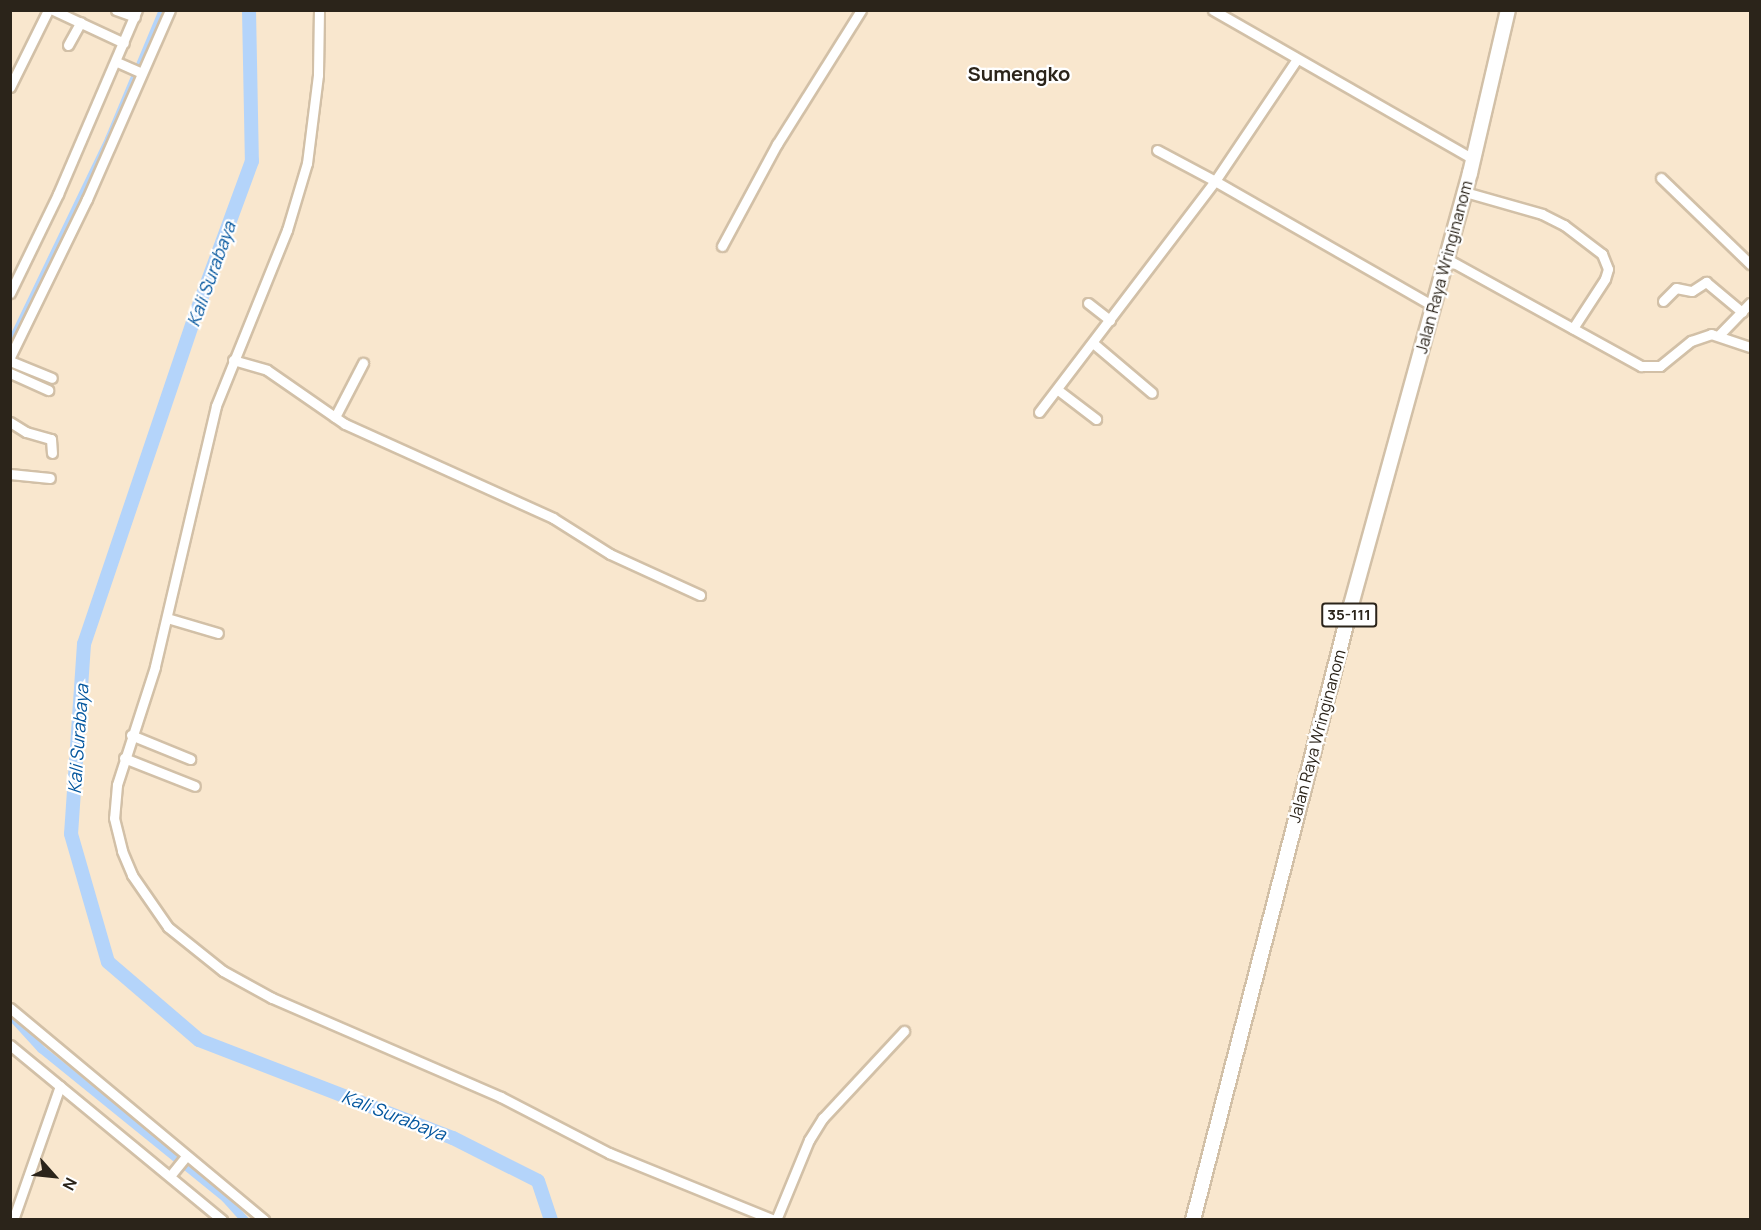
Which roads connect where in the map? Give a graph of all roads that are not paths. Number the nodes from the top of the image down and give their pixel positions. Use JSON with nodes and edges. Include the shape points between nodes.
{"nodes":[{"id":1,"x":48,"y":10,"type":"edge"},
{"id":2,"x":53,"y":10,"type":"edge"},
{"id":3,"x":116,"y":10,"type":"edge"},
{"id":4,"x":170,"y":10,"type":"edge"},
{"id":5,"x":319,"y":10,"type":"edge"},
{"id":6,"x":861,"y":10,"type":"edge"},
{"id":7,"x":1213,"y":10,"type":"edge"},
{"id":8,"x":1508,"y":10,"type":"edge"},
{"id":9,"x":132,"y":14,"type":"edge"},
{"id":10,"x":1228,"y":14,"type":"edge"},
{"id":11,"x":81,"y":22,"type":"junction"},
{"id":12,"x":124,"y":42,"type":"junction"},
{"id":13,"x":68,"y":45,"type":"dead end"},
{"id":14,"x":1297,"y":59,"type":"junction"},
{"id":15,"x":121,"y":63,"type":"junction"},
{"id":16,"x":141,"y":72,"type":"junction"},
{"id":17,"x":10,"y":87,"type":"edge"},
{"id":18,"x":1157,"y":150,"type":"dead end"},
{"id":19,"x":1473,"y":159,"type":"junction"},
{"id":20,"x":1661,"y":178,"type":"dead end"},
{"id":21,"x":1215,"y":181,"type":"junction"},
{"id":22,"x":1465,"y":192,"type":"junction"},
{"id":23,"x":722,"y":246,"type":"dead end"},
{"id":24,"x":1447,"y":259,"type":"junction"},
{"id":25,"x":1750,"y":264,"type":"edge"},
{"id":26,"x":10,"y":293,"type":"edge"},
{"id":27,"x":1663,"y":301,"type":"dead end"},
{"id":28,"x":1088,"y":303,"type":"dead end"},
{"id":29,"x":1750,"y":303,"type":"edge"},
{"id":30,"x":1433,"y":306,"type":"junction"},
{"id":31,"x":1742,"y":312,"type":"junction"},
{"id":32,"x":1110,"y":320,"type":"junction"},
{"id":33,"x":1573,"y":328,"type":"junction"},
{"id":34,"x":1720,"y":334,"type":"junction"},
{"id":35,"x":16,"y":338,"type":"edge"},
{"id":36,"x":1093,"y":343,"type":"junction"},
{"id":37,"x":1750,"y":347,"type":"edge"},
{"id":38,"x":10,"y":359,"type":"edge"},
{"id":39,"x":234,"y":360,"type":"junction"},
{"id":40,"x":363,"y":363,"type":"dead end"},
{"id":41,"x":10,"y":373,"type":"edge"},
{"id":42,"x":52,"y":378,"type":"dead end"},
{"id":43,"x":48,"y":390,"type":"dead end"},
{"id":44,"x":1058,"y":390,"type":"junction"},
{"id":45,"x":1152,"y":393,"type":"dead end"},
{"id":46,"x":1039,"y":412,"type":"dead end"},
{"id":47,"x":336,"y":417,"type":"junction"},
{"id":48,"x":1096,"y":419,"type":"dead end"},
{"id":49,"x":10,"y":422,"type":"edge"},
{"id":50,"x":52,"y":453,"type":"dead end"},
{"id":51,"x":10,"y":474,"type":"edge"},
{"id":52,"x":50,"y":478,"type":"dead end"},
{"id":53,"x":700,"y":595,"type":"dead end"},
{"id":54,"x":167,"y":618,"type":"junction"},
{"id":55,"x":218,"y":633,"type":"dead end"},
{"id":56,"x":131,"y":735,"type":"junction"},
{"id":57,"x":124,"y":758,"type":"junction"},
{"id":58,"x":190,"y":759,"type":"dead end"},
{"id":59,"x":195,"y":786,"type":"dead end"},
{"id":60,"x":10,"y":1008,"type":"edge"},
{"id":61,"x":904,"y":1031,"type":"dead end"},
{"id":62,"x":10,"y":1045,"type":"edge"},
{"id":63,"x":60,"y":1086,"type":"junction"},
{"id":64,"x":185,"y":1157,"type":"junction"},
{"id":65,"x":172,"y":1174,"type":"junction"},
{"id":66,"x":13,"y":1220,"type":"edge"},
{"id":67,"x":222,"y":1220,"type":"edge"},
{"id":68,"x":264,"y":1220,"type":"edge"},
{"id":69,"x":775,"y":1220,"type":"edge"},
{"id":70,"x":1193,"y":1220,"type":"edge"}],
"edges":[{"from":1,"to":17,"type":"street"},
{"from":2,"to":11,"type":"street"},
{"from":3,"to":9,"type":"street"},
{"from":4,"to":16,"type":"street"},
{"from":5,"to":39,"type":"street","via":[[318,75],[307,163],[287,230]]},
{"from":6,"to":23,"type":"street","via":[[777,144]]},
{"from":7,"to":10,"type":"street"},
{"from":8,"to":19,"type":"main road","name":"Jalan Raya Wringinanom","number":"35-111"},
{"from":9,"to":12,"type":"street"},
{"from":10,"to":14,"type":"street"},
{"from":11,"to":12,"type":"street"},
{"from":11,"to":13,"type":"street"},
{"from":12,"to":15,"type":"street"},
{"from":14,"to":19,"type":"street"},
{"from":14,"to":21,"type":"street"},
{"from":15,"to":16,"type":"street"},
{"from":15,"to":26,"type":"street"},
{"from":16,"to":35,"type":"street"},
{"from":18,"to":21,"type":"street"},
{"from":19,"to":22,"type":"main road","name":"Jalan Raya Wringinanom","number":"35-111"},
{"from":20,"to":25,"type":"street"},
{"from":21,"to":30,"type":"street"},
{"from":21,"to":32,"type":"street"},
{"from":22,"to":24,"type":"main road","name":"Jalan Raya Wringinanom","number":"35-111"},
{"from":22,"to":33,"type":"street","via":[[1542,214],[1580,235],[1602,254],[1608,269],[1605,279]]},
{"from":24,"to":30,"type":"main road","name":"Jalan Raya Wringinanom","number":"35-111"},
{"from":24,"to":33,"type":"street"},
{"from":27,"to":31,"type":"street","via":[[1677,288],[1692,291],[1706,282]]},
{"from":28,"to":32,"type":"street"},
{"from":29,"to":31,"type":"street"},
{"from":30,"to":70,"type":"main road","name":"Jalan Raya Wringinanom","number":"35-111"},
{"from":31,"to":34,"type":"street"},
{"from":32,"to":36,"type":"street"},
{"from":33,"to":34,"type":"street","via":[[1647,368],[1660,366],[1701,336]]},
{"from":34,"to":37,"type":"street"},
{"from":35,"to":38,"type":"street"},
{"from":36,"to":44,"type":"street"},
{"from":36,"to":45,"type":"street"},
{"from":38,"to":42,"type":"street"},
{"from":39,"to":47,"type":"street","via":[[267,370]]},
{"from":39,"to":54,"type":"street","via":[[214,413]]},
{"from":40,"to":47,"type":"street"},
{"from":41,"to":43,"type":"street"},
{"from":44,"to":46,"type":"street"},
{"from":44,"to":48,"type":"street"},
{"from":47,"to":53,"type":"street","via":[[553,518],[581,539]]},
{"from":49,"to":50,"type":"street","via":[[26,432],[51,439]]},
{"from":51,"to":52,"type":"street"},
{"from":54,"to":55,"type":"street"},
{"from":54,"to":56,"type":"street","via":[[150,685]]},
{"from":56,"to":57,"type":"street"},
{"from":56,"to":58,"type":"street"},
{"from":57,"to":59,"type":"street"},
{"from":57,"to":69,"type":"street","via":[[114,818],[132,875],[168,927],[213,965],[272,998],[501,1097],[609,1154]]},
{"from":60,"to":64,"type":"street"},
{"from":61,"to":69,"type":"street","via":[[823,1118],[809,1140]]},
{"from":62,"to":63,"type":"street"},
{"from":63,"to":65,"type":"street"},
{"from":63,"to":66,"type":"street"},
{"from":64,"to":65,"type":"street"},
{"from":64,"to":68,"type":"street"},
{"from":65,"to":67,"type":"street"}]}
